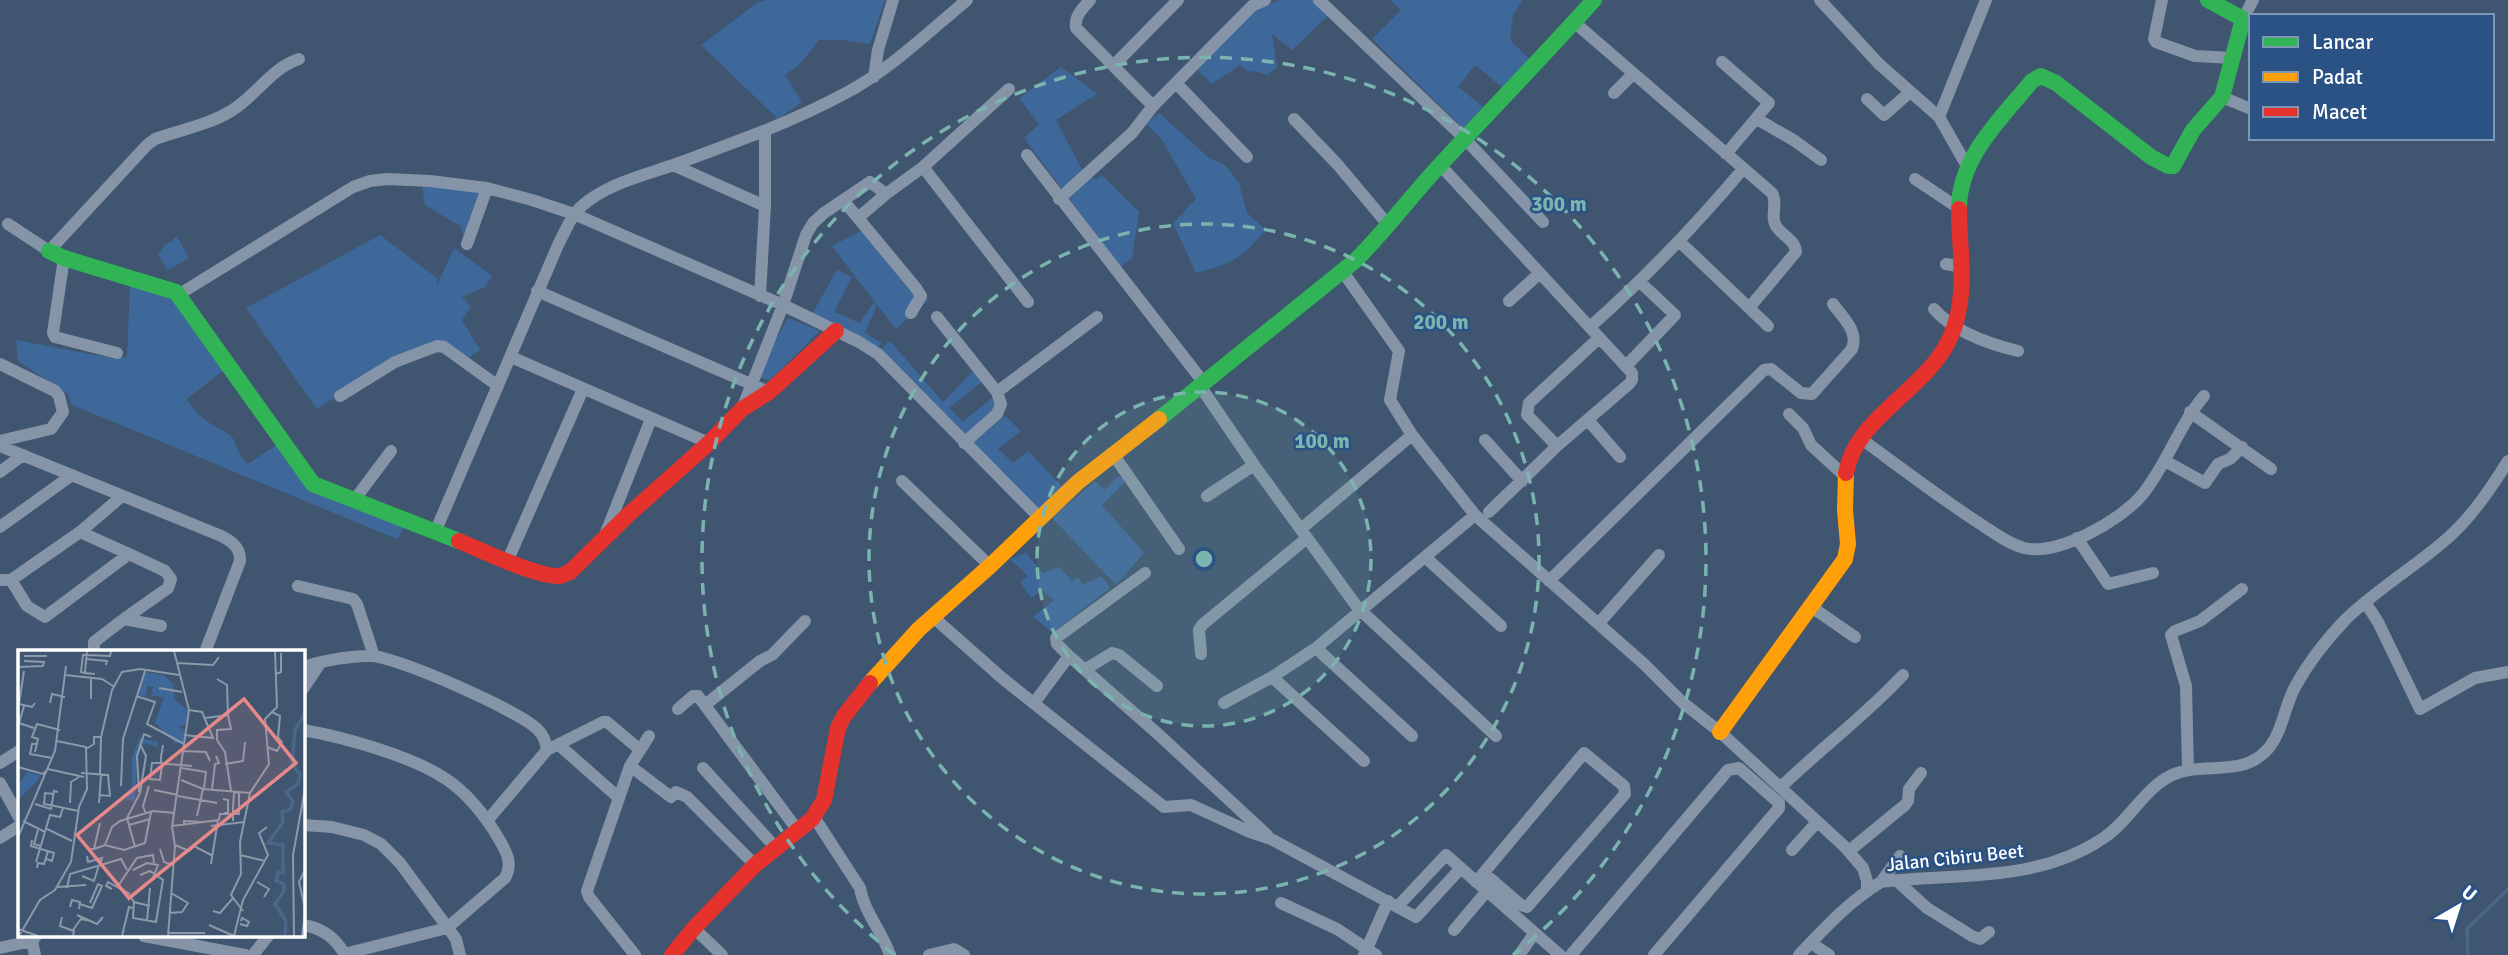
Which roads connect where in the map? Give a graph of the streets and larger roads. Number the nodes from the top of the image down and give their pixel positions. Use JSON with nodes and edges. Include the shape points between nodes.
{"nodes":[{"id":1,"x":893,"y":0,"type":"edge"},
{"id":2,"x":967,"y":0,"type":"edge"},
{"id":3,"x":1090,"y":0,"type":"edge"},
{"id":4,"x":1178,"y":0,"type":"edge"},
{"id":5,"x":1265,"y":0,"type":"edge"},
{"id":6,"x":1319,"y":0,"type":"edge"},
{"id":7,"x":1594,"y":0,"type":"edge"},
{"id":8,"x":1820,"y":0,"type":"edge"},
{"id":9,"x":1986,"y":0,"type":"edge"},
{"id":10,"x":2162,"y":0,"type":"edge"},
{"id":11,"x":2208,"y":0,"type":"edge"},
{"id":12,"x":2253,"y":0,"type":"edge"},
{"id":13,"x":1249,"y":3,"type":"edge"},
{"id":14,"x":2244,"y":19,"type":"junction"},
{"id":15,"x":1574,"y":22,"type":"junction"},
{"id":16,"x":2233,"y":58,"type":"junction"},
{"id":17,"x":299,"y":59,"type":"dead end"},
{"id":18,"x":1723,"y":62,"type":"dead end"},
{"id":19,"x":1114,"y":65,"type":"junction"},
{"id":20,"x":1633,"y":74,"type":"junction"},
{"id":21,"x":874,"y":77,"type":"junction"},
{"id":22,"x":1176,"y":83,"type":"junction"},
{"id":23,"x":1009,"y":89,"type":"dead end"},
{"id":24,"x":1910,"y":92,"type":"junction"},
{"id":25,"x":1614,"y":93,"type":"dead end"},
{"id":26,"x":2222,"y":97,"type":"junction"},
{"id":27,"x":1867,"y":99,"type":"dead end"},
{"id":28,"x":1153,"y":106,"type":"junction"},
{"id":29,"x":2249,"y":108,"type":"edge"},
{"id":30,"x":1939,"y":117,"type":"junction"},
{"id":31,"x":1294,"y":119,"type":"dead end"},
{"id":32,"x":1757,"y":119,"type":"junction"},
{"id":33,"x":765,"y":131,"type":"junction"},
{"id":34,"x":1466,"y":140,"type":"junction"},
{"id":35,"x":1027,"y":155,"type":"dead end"},
{"id":36,"x":1726,"y":155,"type":"junction"},
{"id":37,"x":1247,"y":157,"type":"dead end"},
{"id":38,"x":1821,"y":160,"type":"dead end"},
{"id":39,"x":673,"y":165,"type":"junction"},
{"id":40,"x":1441,"y":166,"type":"junction"},
{"id":41,"x":1967,"y":166,"type":"junction"},
{"id":42,"x":923,"y":167,"type":"junction"},
{"id":43,"x":1743,"y":169,"type":"junction"},
{"id":44,"x":1915,"y":179,"type":"dead end"},
{"id":45,"x":487,"y":188,"type":"junction"},
{"id":46,"x":886,"y":194,"type":"junction"},
{"id":47,"x":1059,"y":199,"type":"junction"},
{"id":48,"x":843,"y":200,"type":"junction"},
{"id":49,"x":765,"y":206,"type":"junction"},
{"id":50,"x":1960,"y":209,"type":"junction"},
{"id":51,"x":574,"y":214,"type":"junction"},
{"id":52,"x":858,"y":218,"type":"junction"},
{"id":53,"x":1543,"y":222,"type":"dead end"},
{"id":54,"x":8,"y":224,"type":"dead end"},
{"id":55,"x":1389,"y":226,"type":"junction"},
{"id":56,"x":1679,"y":242,"type":"junction"},
{"id":57,"x":467,"y":244,"type":"dead end"},
{"id":58,"x":56,"y":255,"type":"junction"},
{"id":59,"x":1343,"y":272,"type":"junction"},
{"id":60,"x":1540,"y":273,"type":"junction"},
{"id":61,"x":1640,"y":282,"type":"junction"},
{"id":62,"x":537,"y":291,"type":"junction"},
{"id":63,"x":178,"y":295,"type":"junction"},
{"id":64,"x":760,"y":296,"type":"junction"},
{"id":65,"x":1509,"y":301,"type":"dead end"},
{"id":66,"x":1028,"y":302,"type":"dead end"},
{"id":67,"x":1833,"y":304,"type":"dead end"},
{"id":68,"x":783,"y":305,"type":"junction"},
{"id":69,"x":1749,"y":308,"type":"junction"},
{"id":70,"x":1934,"y":309,"type":"dead end"},
{"id":71,"x":911,"y":313,"type":"dead end"},
{"id":72,"x":937,"y":317,"type":"dead end"},
{"id":73,"x":1097,"y":317,"type":"dead end"},
{"id":74,"x":1768,"y":326,"type":"dead end"},
{"id":75,"x":1955,"y":326,"type":"junction"},
{"id":76,"x":1590,"y":327,"type":"junction"},
{"id":77,"x":836,"y":331,"type":"junction"},
{"id":78,"x":1599,"y":338,"type":"junction"},
{"id":79,"x":2018,"y":351,"type":"dead end"},
{"id":80,"x":117,"y":353,"type":"dead end"},
{"id":81,"x":511,"y":356,"type":"junction"},
{"id":82,"x":0,"y":363,"type":"edge"},
{"id":83,"x":1626,"y":366,"type":"junction"},
{"id":84,"x":751,"y":384,"type":"junction"},
{"id":85,"x":1202,"y":385,"type":"junction"},
{"id":86,"x":498,"y":386,"type":"junction"},
{"id":87,"x":583,"y":389,"type":"junction"},
{"id":88,"x":769,"y":391,"type":"junction"},
{"id":89,"x":997,"y":392,"type":"junction"},
{"id":90,"x":340,"y":396,"type":"dead end"},
{"id":91,"x":2204,"y":396,"type":"dead end"},
{"id":92,"x":742,"y":410,"type":"junction"},
{"id":93,"x":2190,"y":412,"type":"junction"},
{"id":94,"x":1789,"y":414,"type":"dead end"},
{"id":95,"x":651,"y":419,"type":"junction"},
{"id":96,"x":1588,"y":420,"type":"junction"},
{"id":97,"x":1412,"y":435,"type":"junction"},
{"id":98,"x":1860,"y":438,"type":"junction"},
{"id":99,"x":1485,"y":440,"type":"dead end"},
{"id":100,"x":0,"y":443,"type":"edge"},
{"id":101,"x":709,"y":443,"type":"junction"},
{"id":102,"x":964,"y":443,"type":"junction"},
{"id":103,"x":1557,"y":446,"type":"junction"},
{"id":104,"x":2242,"y":447,"type":"junction"},
{"id":105,"x":391,"y":451,"type":"dead end"},
{"id":106,"x":23,"y":454,"type":"junction"},
{"id":107,"x":1113,"y":454,"type":"junction"},
{"id":108,"x":1620,"y":457,"type":"dead end"},
{"id":109,"x":2165,"y":461,"type":"junction"},
{"id":110,"x":2508,"y":461,"type":"edge"},
{"id":111,"x":1254,"y":465,"type":"junction"},
{"id":112,"x":2271,"y":469,"type":"dead end"},
{"id":113,"x":0,"y":472,"type":"edge"},
{"id":114,"x":72,"y":475,"type":"junction"},
{"id":115,"x":1846,"y":477,"type":"junction"},
{"id":116,"x":901,"y":481,"type":"dead end"},
{"id":117,"x":1522,"y":481,"type":"junction"},
{"id":118,"x":1207,"y":496,"type":"dead end"},
{"id":119,"x":121,"y":497,"type":"junction"},
{"id":120,"x":355,"y":499,"type":"junction"},
{"id":121,"x":1489,"y":512,"type":"dead end"},
{"id":122,"x":1475,"y":515,"type":"junction"},
{"id":123,"x":1040,"y":518,"type":"junction"},
{"id":124,"x":0,"y":527,"type":"edge"},
{"id":125,"x":436,"y":530,"type":"junction"},
{"id":126,"x":80,"y":532,"type":"junction"},
{"id":127,"x":1304,"y":533,"type":"junction"},
{"id":128,"x":604,"y":538,"type":"junction"},
{"id":129,"x":2077,"y":538,"type":"junction"},
{"id":130,"x":1179,"y":550,"type":"dead end"},
{"id":131,"x":129,"y":554,"type":"junction"},
{"id":132,"x":1659,"y":555,"type":"dead end"},
{"id":133,"x":1425,"y":557,"type":"junction"},
{"id":134,"x":507,"y":562,"type":"junction"},
{"id":135,"x":990,"y":566,"type":"junction"},
{"id":136,"x":1145,"y":573,"type":"dead end"},
{"id":137,"x":2153,"y":573,"type":"dead end"},
{"id":138,"x":6,"y":580,"type":"edge"},
{"id":139,"x":1549,"y":581,"type":"junction"},
{"id":140,"x":298,"y":586,"type":"dead end"},
{"id":141,"x":2242,"y":589,"type":"dead end"},
{"id":142,"x":2365,"y":602,"type":"junction"},
{"id":143,"x":1810,"y":606,"type":"junction"},
{"id":144,"x":1361,"y":611,"type":"junction"},
{"id":145,"x":932,"y":616,"type":"junction"},
{"id":146,"x":124,"y":619,"type":"junction"},
{"id":147,"x":804,"y":621,"type":"dead end"},
{"id":148,"x":1599,"y":623,"type":"junction"},
{"id":149,"x":161,"y":626,"type":"dead end"},
{"id":150,"x":1501,"y":626,"type":"dead end"},
{"id":151,"x":1855,"y":637,"type":"dead end"},
{"id":152,"x":1316,"y":648,"type":"junction"},
{"id":153,"x":93,"y":650,"type":"edge"},
{"id":154,"x":206,"y":650,"type":"edge"},
{"id":155,"x":1201,"y":654,"type":"dead end"},
{"id":156,"x":374,"y":656,"type":"junction"},
{"id":157,"x":1069,"y":656,"type":"junction"},
{"id":158,"x":321,"y":662,"type":"junction"},
{"id":159,"x":304,"y":667,"type":"edge"},
{"id":160,"x":1086,"y":669,"type":"junction"},
{"id":161,"x":2508,"y":672,"type":"edge"},
{"id":162,"x":1903,"y":675,"type":"dead end"},
{"id":163,"x":1272,"y":677,"type":"junction"},
{"id":164,"x":1157,"y":686,"type":"dead end"},
{"id":165,"x":304,"y":688,"type":"edge"},
{"id":166,"x":1034,"y":703,"type":"junction"},
{"id":167,"x":1224,"y":704,"type":"dead end"},
{"id":168,"x":705,"y":705,"type":"junction"},
{"id":169,"x":678,"y":709,"type":"dead end"},
{"id":170,"x":304,"y":730,"type":"edge"},
{"id":171,"x":1720,"y":732,"type":"junction"},
{"id":172,"x":649,"y":736,"type":"dead end"},
{"id":173,"x":1412,"y":736,"type":"dead end"},
{"id":174,"x":1496,"y":736,"type":"dead end"},
{"id":175,"x":553,"y":748,"type":"junction"},
{"id":176,"x":639,"y":749,"type":"junction"},
{"id":177,"x":18,"y":752,"type":"edge"},
{"id":178,"x":1364,"y":761,"type":"dead end"},
{"id":179,"x":0,"y":763,"type":"edge"},
{"id":180,"x":630,"y":766,"type":"junction"},
{"id":181,"x":703,"y":768,"type":"dead end"},
{"id":182,"x":2188,"y":770,"type":"junction"},
{"id":183,"x":1921,"y":773,"type":"dead end"},
{"id":184,"x":0,"y":783,"type":"edge"},
{"id":185,"x":1783,"y":796,"type":"junction"},
{"id":186,"x":619,"y":798,"type":"junction"},
{"id":187,"x":18,"y":815,"type":"edge"},
{"id":188,"x":814,"y":817,"type":"junction"},
{"id":189,"x":487,"y":821,"type":"junction"},
{"id":190,"x":1817,"y":822,"type":"junction"},
{"id":191,"x":304,"y":825,"type":"edge"},
{"id":192,"x":18,"y":827,"type":"edge"},
{"id":193,"x":799,"y":831,"type":"junction"},
{"id":194,"x":0,"y":838,"type":"edge"},
{"id":195,"x":1271,"y":839,"type":"junction"},
{"id":196,"x":777,"y":849,"type":"junction"},
{"id":197,"x":1792,"y":850,"type":"dead end"},
{"id":198,"x":1849,"y":851,"type":"junction"},
{"id":199,"x":1899,"y":856,"type":"dead end"},
{"id":200,"x":755,"y":865,"type":"junction"},
{"id":201,"x":1461,"y":868,"type":"junction"},
{"id":202,"x":1896,"y":880,"type":"junction"},
{"id":203,"x":1482,"y":882,"type":"junction"},
{"id":204,"x":1881,"y":882,"type":"junction"},
{"id":205,"x":1867,"y":890,"type":"junction"},
{"id":206,"x":1281,"y":903,"type":"dead end"},
{"id":207,"x":1393,"y":904,"type":"junction"},
{"id":208,"x":304,"y":925,"type":"edge"},
{"id":209,"x":447,"y":928,"type":"junction"},
{"id":210,"x":694,"y":928,"type":"junction"},
{"id":211,"x":1454,"y":930,"type":"dead end"},
{"id":212,"x":1989,"y":932,"type":"dead end"},
{"id":213,"x":1534,"y":934,"type":"junction"},
{"id":214,"x":149,"y":937,"type":"edge"},
{"id":215,"x":267,"y":937,"type":"edge"},
{"id":216,"x":34,"y":938,"type":"edge"},
{"id":217,"x":1811,"y":943,"type":"junction"},
{"id":218,"x":0,"y":948,"type":"edge"},
{"id":219,"x":1369,"y":953,"type":"edge"},
{"id":220,"x":344,"y":954,"type":"edge"},
{"id":221,"x":35,"y":955,"type":"edge"},
{"id":222,"x":245,"y":955,"type":"edge"},
{"id":223,"x":253,"y":955,"type":"edge"},
{"id":224,"x":460,"y":955,"type":"edge"},
{"id":225,"x":635,"y":955,"type":"edge"},
{"id":226,"x":672,"y":955,"type":"edge"},
{"id":227,"x":722,"y":955,"type":"edge"},
{"id":228,"x":890,"y":955,"type":"edge"},
{"id":229,"x":929,"y":955,"type":"edge"},
{"id":230,"x":964,"y":955,"type":"edge"},
{"id":231,"x":1519,"y":955,"type":"edge"},
{"id":232,"x":1560,"y":955,"type":"edge"},
{"id":233,"x":1570,"y":955,"type":"edge"},
{"id":234,"x":1654,"y":955,"type":"edge"},
{"id":235,"x":1799,"y":955,"type":"edge"},
{"id":236,"x":1829,"y":955,"type":"edge"}],
"edges":[{"from":1,"to":21,"type":"street"},
{"from":2,"to":21,"type":"street"},
{"from":3,"to":19,"type":"street","via":[[1075,21],[1076,28]]},
{"from":4,"to":19,"type":"street"},
{"from":5,"to":13,"type":"street"},
{"from":6,"to":34,"type":"street"},
{"from":7,"to":15,"type":"street"},
{"from":8,"to":24,"type":"street"},
{"from":9,"to":30,"type":"street"},
{"from":10,"to":16,"type":"street","via":[[2156,42],[2195,56]]},
{"from":11,"to":14,"type":"street"},
{"from":12,"to":14,"type":"street"},
{"from":13,"to":22,"type":"street"},
{"from":14,"to":16,"type":"street"},
{"from":15,"to":20,"type":"street"},
{"from":15,"to":34,"type":"street"},
{"from":16,"to":26,"type":"street"},
{"from":17,"to":58,"type":"street","via":[[277,69],[232,111],[147,145]]},
{"from":18,"to":32,"type":"street","via":[[1767,99],[1768,107]]},
{"from":19,"to":28,"type":"street"},
{"from":20,"to":25,"type":"street"},
{"from":20,"to":36,"type":"street"},
{"from":21,"to":33,"type":"street"},
{"from":22,"to":28,"type":"street"},
{"from":22,"to":37,"type":"street"},
{"from":23,"to":42,"type":"street"},
{"from":24,"to":27,"type":"street","via":[[1884,115]]},
{"from":24,"to":30,"type":"street"},
{"from":26,"to":29,"type":"street"},
{"from":26,"to":41,"type":"street","via":[[2193,131],[2175,164],[2168,166],[2112,129],[2056,83],[2037,76]]},
{"from":28,"to":47,"type":"street","via":[[1132,133]]},
{"from":30,"to":41,"type":"street"},
{"from":31,"to":55,"type":"street"},
{"from":32,"to":36,"type":"street"},
{"from":32,"to":38,"type":"street"},
{"from":33,"to":39,"type":"street"},
{"from":33,"to":49,"type":"street"},
{"from":34,"to":40,"type":"street"},
{"from":34,"to":53,"type":"street"},
{"from":35,"to":47,"type":"street"},
{"from":36,"to":43,"type":"street"},
{"from":39,"to":49,"type":"street"},
{"from":39,"to":51,"type":"street","via":[[598,195]]},
{"from":40,"to":55,"type":"street"},
{"from":40,"to":60,"type":"street"},
{"from":41,"to":50,"type":"street"},
{"from":42,"to":46,"type":"street"},
{"from":42,"to":66,"type":"street"},
{"from":43,"to":56,"type":"street"},
{"from":43,"to":69,"type":"street","via":[[1772,193],[1776,227],[1797,248]]},
{"from":44,"to":50,"type":"street"},
{"from":45,"to":51,"type":"street"},
{"from":45,"to":57,"type":"street"},
{"from":45,"to":63,"type":"street","via":[[430,180],[387,179],[362,184]]},
{"from":46,"to":48,"type":"street","via":[[870,182]]},
{"from":46,"to":52,"type":"street"},
{"from":47,"to":85,"type":"street"},
{"from":48,"to":52,"type":"street"},
{"from":48,"to":68,"type":"street","via":[[813,223],[806,235]]},
{"from":49,"to":64,"type":"street"},
{"from":50,"to":75,"type":"street","via":[[1954,266],[1959,307]]},
{"from":51,"to":62,"type":"street"},
{"from":51,"to":64,"type":"street"},
{"from":52,"to":71,"type":"street","via":[[921,296]]},
{"from":54,"to":58,"type":"street"},
{"from":55,"to":59,"type":"street"},
{"from":56,"to":61,"type":"street"},
{"from":56,"to":69,"type":"street"},
{"from":58,"to":63,"type":"street"},
{"from":58,"to":80,"type":"street","via":[[55,337]]},
{"from":59,"to":85,"type":"street"},
{"from":59,"to":97,"type":"street","via":[[1399,351],[1390,397]]},
{"from":60,"to":65,"type":"street"},
{"from":60,"to":76,"type":"street"},
{"from":61,"to":76,"type":"street"},
{"from":61,"to":83,"type":"street","via":[[1675,315]]},
{"from":62,"to":81,"type":"street"},
{"from":62,"to":84,"type":"street"},
{"from":63,"to":120,"type":"street","via":[[309,480]]},
{"from":64,"to":68,"type":"street"},
{"from":67,"to":139,"type":"street","via":[[1853,330],[1855,341],[1812,394],[1801,393],[1771,369],[1763,370]]},
{"from":68,"to":77,"type":"street"},
{"from":68,"to":84,"type":"street"},
{"from":69,"to":74,"type":"street"},
{"from":70,"to":75,"type":"street"},
{"from":72,"to":89,"type":"street"},
{"from":73,"to":89,"type":"street"},
{"from":75,"to":79,"type":"street"},
{"from":75,"to":98,"type":"street","via":[[1935,363]]},
{"from":76,"to":78,"type":"street"},
{"from":77,"to":88,"type":"street"},
{"from":77,"to":102,"type":"street","via":[[878,354]]},
{"from":78,"to":83,"type":"street"},
{"from":78,"to":103,"type":"street","via":[[1529,403],[1527,415]]},
{"from":81,"to":86,"type":"street"},
{"from":81,"to":87,"type":"street"},
{"from":82,"to":100,"type":"street","via":[[55,391],[63,412],[51,429]]},
{"from":83,"to":96,"type":"street","via":[[1632,380]]},
{"from":84,"to":88,"type":"street"},
{"from":84,"to":92,"type":"street"},
{"from":85,"to":107,"type":"street"},
{"from":85,"to":111,"type":"street"},
{"from":86,"to":90,"type":"street","via":[[437,346],[396,362]]},
{"from":86,"to":125,"type":"street"},
{"from":87,"to":95,"type":"street"},
{"from":87,"to":134,"type":"street"},
{"from":88,"to":92,"type":"street"},
{"from":89,"to":102,"type":"street","via":[[1001,404],[997,414]]},
{"from":91,"to":93,"type":"street"},
{"from":92,"to":101,"type":"street"},
{"from":93,"to":104,"type":"street"},
{"from":93,"to":109,"type":"street"},
{"from":94,"to":115,"type":"street","via":[[1811,445]]},
{"from":95,"to":101,"type":"street"},
{"from":95,"to":128,"type":"street"},
{"from":96,"to":103,"type":"street"},
{"from":96,"to":108,"type":"street"},
{"from":97,"to":122,"type":"street"},
{"from":97,"to":127,"type":"street"},
{"from":98,"to":115,"type":"street"},
{"from":98,"to":129,"type":"street","via":[[1957,509],[2023,548],[2043,549]]},
{"from":99,"to":117,"type":"street"},
{"from":100,"to":106,"type":"street"},
{"from":101,"to":128,"type":"street"},
{"from":102,"to":123,"type":"street"},
{"from":103,"to":117,"type":"street"},
{"from":104,"to":109,"type":"street","via":[[2218,464],[2205,483]]},
{"from":104,"to":112,"type":"street"},
{"from":105,"to":120,"type":"street"},
{"from":106,"to":113,"type":"street"},
{"from":106,"to":114,"type":"street"},
{"from":107,"to":123,"type":"street"},
{"from":107,"to":130,"type":"street"},
{"from":109,"to":129,"type":"street","via":[[2124,514]]},
{"from":110,"to":142,"type":"street","name":"Jalan Cibiru Beet","via":[[2479,505],[2444,542]]},
{"from":111,"to":118,"type":"street"},
{"from":111,"to":127,"type":"street"},
{"from":114,"to":119,"type":"street"},
{"from":114,"to":124,"type":"street"},
{"from":115,"to":143,"type":"street","via":[[1849,551]]},
{"from":116,"to":135,"type":"street"},
{"from":117,"to":121,"type":"street"},
{"from":119,"to":126,"type":"street"},
{"from":119,"to":154,"type":"street","via":[[219,535],[238,550],[240,561]]},
{"from":120,"to":125,"type":"street"},
{"from":122,"to":133,"type":"street"},
{"from":122,"to":139,"type":"street"},
{"from":123,"to":135,"type":"street"},
{"from":125,"to":134,"type":"street"},
{"from":126,"to":131,"type":"street"},
{"from":126,"to":138,"type":"street"},
{"from":127,"to":144,"type":"street"},
{"from":127,"to":155,"type":"street","via":[[1202,625]]},
{"from":128,"to":134,"type":"street","via":[[570,572],[560,576]]},
{"from":129,"to":137,"type":"street","via":[[2108,584]]},
{"from":131,"to":138,"type":"street","via":[[45,617],[27,606]]},
{"from":131,"to":146,"type":"street","via":[[165,571],[171,579],[168,588]]},
{"from":132,"to":148,"type":"street"},
{"from":133,"to":144,"type":"street"},
{"from":133,"to":150,"type":"street"},
{"from":135,"to":145,"type":"street"},
{"from":136,"to":157,"type":"street","via":[[1056,638]]},
{"from":139,"to":148,"type":"street"},
{"from":140,"to":156,"type":"street","via":[[353,599]]},
{"from":141,"to":182,"type":"street","via":[[2200,621],[2171,635],[2186,686]]},
{"from":142,"to":161,"type":"street","via":[[2420,709],[2475,678]]},
{"from":142,"to":182,"type":"street","name":"Jalan Cibiru Beet","via":[[2319,651],[2294,688],[2276,736],[2256,760],[2229,768]]},
{"from":143,"to":151,"type":"street"},
{"from":143,"to":171,"type":"street"},
{"from":144,"to":152,"type":"street"},
{"from":144,"to":174,"type":"street"},
{"from":145,"to":166,"type":"street"},
{"from":145,"to":188,"type":"street","via":[[844,716],[824,800]]},
{"from":146,"to":149,"type":"street"},
{"from":146,"to":153,"type":"street","via":[[94,642]]},
{"from":147,"to":168,"type":"street","via":[[772,655]]},
{"from":148,"to":171,"type":"street"},
{"from":152,"to":163,"type":"street"},
{"from":152,"to":173,"type":"street"},
{"from":156,"to":158,"type":"street"},
{"from":156,"to":175,"type":"street","via":[[427,674],[524,719]]},
{"from":157,"to":160,"type":"street"},
{"from":157,"to":166,"type":"street"},
{"from":158,"to":159,"type":"street"},
{"from":158,"to":165,"type":"street"},
{"from":160,"to":164,"type":"street","via":[[1112,653]]},
{"from":160,"to":195,"type":"street"},
{"from":162,"to":185,"type":"street","via":[[1815,754]]},
{"from":163,"to":167,"type":"street"},
{"from":163,"to":178,"type":"street"},
{"from":166,"to":195,"type":"street","via":[[1164,807],[1191,805]]},
{"from":168,"to":169,"type":"street","via":[[695,694]]},
{"from":168,"to":193,"type":"street"},
{"from":170,"to":189,"type":"street","via":[[429,769],[458,789]]},
{"from":171,"to":185,"type":"street"},
{"from":172,"to":176,"type":"street"},
{"from":175,"to":176,"type":"street","via":[[607,722]]},
{"from":175,"to":186,"type":"street"},
{"from":175,"to":189,"type":"street"},
{"from":176,"to":180,"type":"street"},
{"from":177,"to":179,"type":"street"},
{"from":180,"to":186,"type":"street"},
{"from":180,"to":200,"type":"street","via":[[671,797],[676,792],[687,797]]},
{"from":181,"to":196,"type":"street"},
{"from":182,"to":202,"type":"street","name":"Jalan Cibiru Beet","via":[[2161,782],[2104,838],[2063,860],[2004,873]]},
{"from":183,"to":198,"type":"street","via":[[1909,789],[1905,805]]},
{"from":184,"to":187,"type":"street"},
{"from":185,"to":190,"type":"street"},
{"from":185,"to":233,"type":"street","via":[[1739,768],[1728,771]]},
{"from":185,"to":234,"type":"street","via":[[1779,808],[1750,844]]},
{"from":186,"to":225,"type":"street","via":[[587,891]]},
{"from":188,"to":193,"type":"street"},
{"from":188,"to":228,"type":"street","via":[[860,888],[862,902]]},
{"from":189,"to":209,"type":"street","via":[[502,843],[510,870]]},
{"from":190,"to":197,"type":"street"},
{"from":190,"to":198,"type":"street"},
{"from":191,"to":209,"type":"street","via":[[332,827],[381,844]]},
{"from":192,"to":194,"type":"street"},
{"from":193,"to":196,"type":"street"},
{"from":195,"to":207,"type":"street"},
{"from":196,"to":200,"type":"street"},
{"from":198,"to":205,"type":"street","via":[[1863,868]]},
{"from":199,"to":204,"type":"street"},
{"from":200,"to":210,"type":"street"},
{"from":201,"to":203,"type":"street"},
{"from":201,"to":207,"type":"street","via":[[1446,855]]},
{"from":201,"to":207,"type":"street","via":[[1416,917]]},
{"from":202,"to":204,"type":"street","name":"Jalan Cibiru Beet"},
{"from":202,"to":212,"type":"street","via":[[1927,908],[1972,936],[1980,939]]},
{"from":203,"to":203,"type":"street","via":[[1527,907],[1625,794],[1624,786],[1584,753]]},
{"from":203,"to":211,"type":"street"},
{"from":203,"to":213,"type":"street"},
{"from":204,"to":205,"type":"street","name":"Jalan Cibiru Beet"},
{"from":205,"to":217,"type":"street","name":"Jalan Cibiru Beet"},
{"from":206,"to":219,"type":"street","via":[[1337,929]]},
{"from":207,"to":219,"type":"street"},
{"from":208,"to":220,"type":"street","via":[[328,935]]},
{"from":209,"to":220,"type":"street"},
{"from":209,"to":224,"type":"street"},
{"from":210,"to":226,"type":"street"},
{"from":210,"to":227,"type":"street"},
{"from":213,"to":231,"type":"street"},
{"from":213,"to":232,"type":"street"},
{"from":214,"to":222,"type":"street"},
{"from":215,"to":223,"type":"street"},
{"from":216,"to":218,"type":"street"},
{"from":216,"to":221,"type":"street"},
{"from":217,"to":235,"type":"street","name":"Jalan Cibiru Beet"},
{"from":217,"to":236,"type":"street"},
{"from":229,"to":230,"type":"street","via":[[954,949]]}]}
